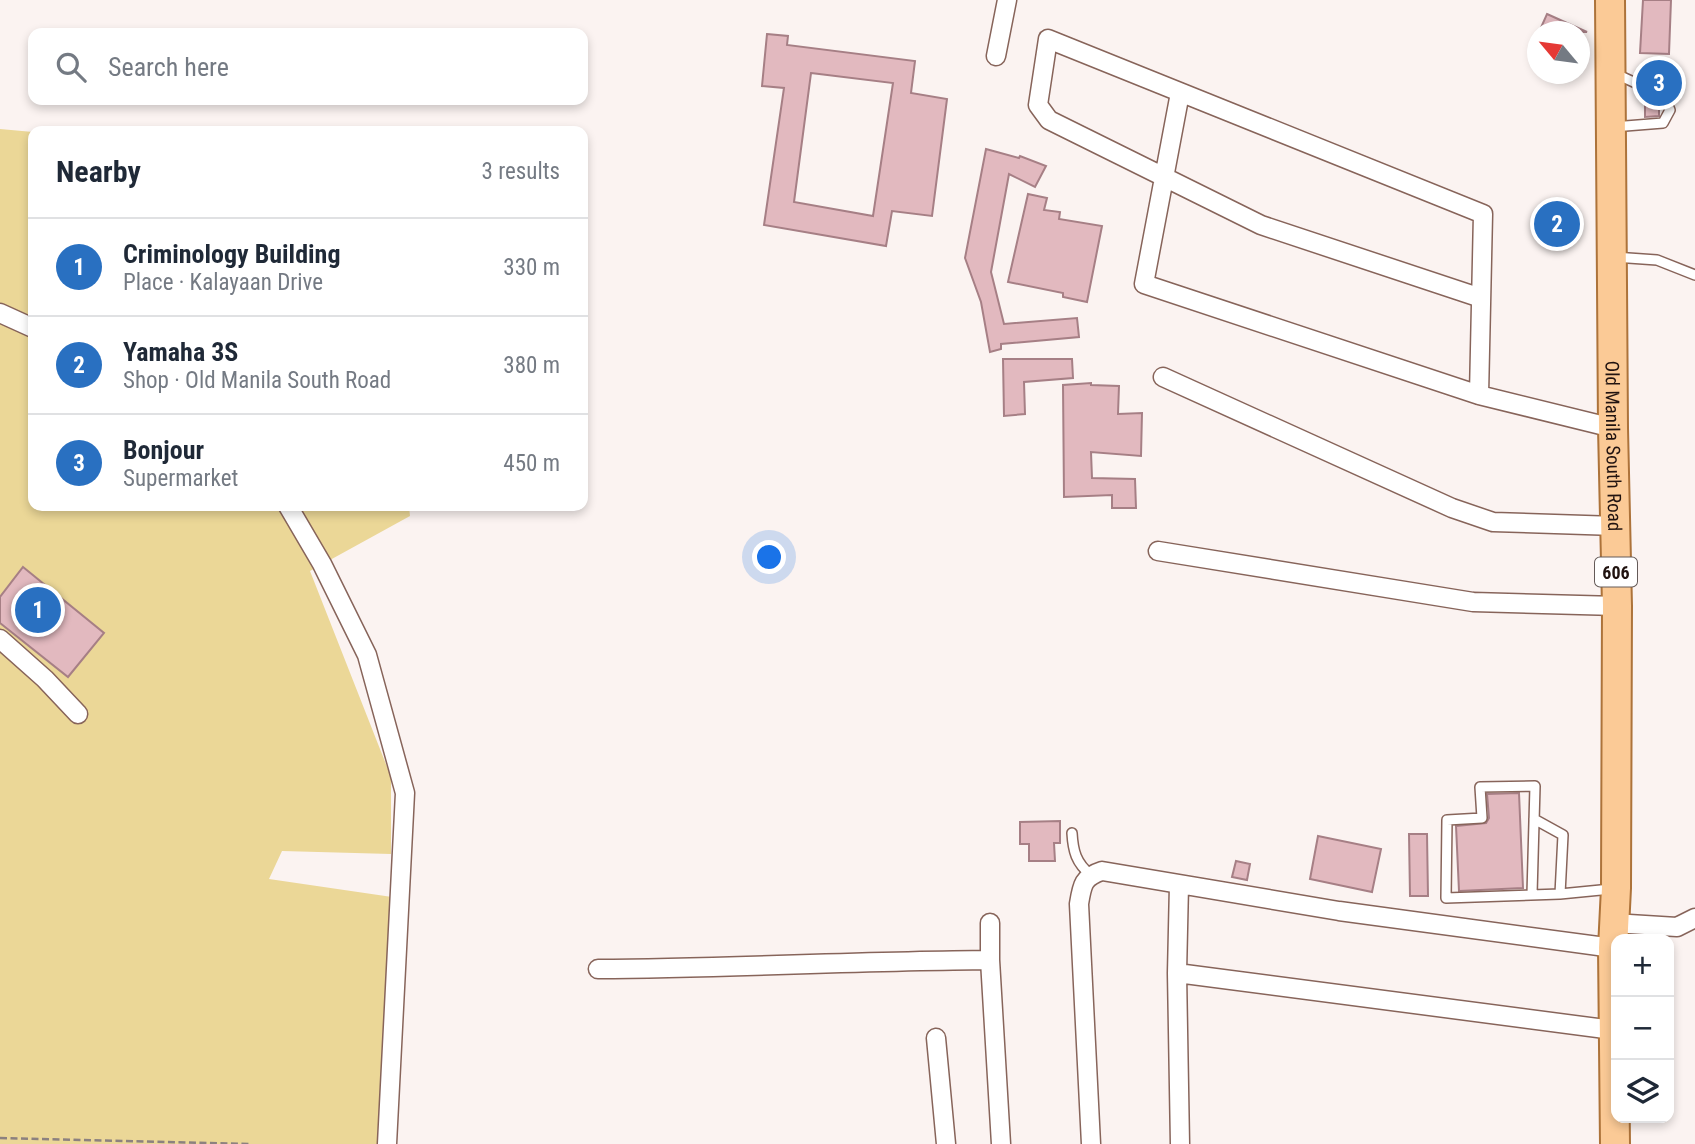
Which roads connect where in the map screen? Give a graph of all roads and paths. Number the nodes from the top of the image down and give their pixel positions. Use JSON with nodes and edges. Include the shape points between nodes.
{"nodes":[{"id":1,"x":1007,"y":0,"type":"edge"},
{"id":2,"x":1610,"y":0,"type":"edge"},
{"id":3,"x":996,"y":56,"type":"dead end"},
{"id":4,"x":1611,"y":72,"type":"junction"},
{"id":5,"x":1180,"y":93,"type":"junction"},
{"id":6,"x":1611,"y":127,"type":"junction"},
{"id":7,"x":1164,"y":177,"type":"junction"},
{"id":8,"x":1612,"y":257,"type":"junction"},
{"id":9,"x":1695,"y":275,"type":"edge"},
{"id":10,"x":1481,"y":298,"type":"junction"},
{"id":11,"x":0,"y":313,"type":"edge"},
{"id":12,"x":28,"y":326,"type":"edge"},
{"id":13,"x":1163,"y":377,"type":"dead end"},
{"id":14,"x":1479,"y":395,"type":"junction"},
{"id":15,"x":1613,"y":428,"type":"junction"},
{"id":16,"x":291,"y":511,"type":"edge"},
{"id":17,"x":1616,"y":526,"type":"junction"},
{"id":18,"x":1158,"y":551,"type":"dead end"},
{"id":19,"x":1617,"y":606,"type":"junction"},
{"id":20,"x":0,"y":639,"type":"edge"},
{"id":21,"x":78,"y":714,"type":"dead end"},
{"id":22,"x":1534,"y":819,"type":"junction"},
{"id":23,"x":1072,"y":833,"type":"dead end"},
{"id":24,"x":1091,"y":875,"type":"junction"},
{"id":25,"x":1179,"y":885,"type":"junction"},
{"id":26,"x":1616,"y":888,"type":"junction"},
{"id":27,"x":1532,"y":894,"type":"junction"},
{"id":28,"x":1560,"y":894,"type":"junction"},
{"id":29,"x":1695,"y":918,"type":"edge"},
{"id":30,"x":990,"y":923,"type":"dead end"},
{"id":31,"x":1613,"y":934,"type":"edge"},
{"id":32,"x":1627,"y":934,"type":"edge"},
{"id":33,"x":1611,"y":936,"type":"edge"},
{"id":34,"x":990,"y":960,"type":"junction"},
{"id":35,"x":598,"y":970,"type":"dead end"},
{"id":36,"x":1177,"y":973,"type":"junction"},
{"id":37,"x":1611,"y":1030,"type":"edge"},
{"id":38,"x":936,"y":1038,"type":"dead end"},
{"id":39,"x":1614,"y":1060,"type":"edge"},
{"id":40,"x":0,"y":1139,"type":"edge"},
{"id":41,"x":249,"y":1144,"type":"edge"},
{"id":42,"x":387,"y":1144,"type":"edge"},
{"id":43,"x":946,"y":1144,"type":"edge"},
{"id":44,"x":1001,"y":1144,"type":"edge"},
{"id":45,"x":1091,"y":1144,"type":"edge"},
{"id":46,"x":1180,"y":1144,"type":"edge"},
{"id":47,"x":1615,"y":1144,"type":"edge"}],
"edges":[{"from":1,"to":3,"type":"street"},
{"from":2,"to":4,"type":"main road","name":"Old Manila South Road","number":"606"},
{"from":4,"to":6,"type":"main road","name":"Old Manila South Road","number":"606"},
{"from":4,"to":6,"type":"lane","via":[[1664,96],[1670,110],[1663,123]]},
{"from":5,"to":7,"type":"street"},
{"from":5,"to":7,"type":"street","via":[[1048,39],[1038,105],[1049,120]]},
{"from":5,"to":10,"type":"street","via":[[1483,214]]},
{"from":6,"to":8,"type":"main road","name":"Old Manila South Road","number":"606"},
{"from":7,"to":10,"type":"street","via":[[1261,225]]},
{"from":7,"to":14,"type":"street","via":[[1144,284]]},
{"from":8,"to":9,"type":"lane","via":[[1657,260]]},
{"from":8,"to":15,"type":"main road","name":"Old Manila South Road","number":"606"},
{"from":10,"to":14,"type":"street"},
{"from":11,"to":12,"type":"street"},
{"from":13,"to":17,"type":"street","via":[[1452,508],[1493,522]]},
{"from":14,"to":15,"type":"street"},
{"from":15,"to":17,"type":"main road","name":"Old Manila South Road","number":"606"},
{"from":16,"to":42,"type":"street","via":[[367,655],[405,793]]},
{"from":17,"to":19,"type":"main road","name":"Old Manila South Road","number":"606"},
{"from":18,"to":19,"type":"street","via":[[1473,602]]},
{"from":19,"to":26,"type":"main road","name":"Old Manila South Road","number":"606"},
{"from":20,"to":21,"type":"street"},
{"from":22,"to":27,"type":"lane"},
{"from":22,"to":27,"type":"lane","via":[[1535,786],[1480,787],[1482,818],[1447,820],[1446,898]]},
{"from":22,"to":28,"type":"lane","via":[[1563,835]]},
{"from":23,"to":24,"type":"lane","via":[[1073,852]]},
{"from":24,"to":25,"type":"street","via":[[1102,871]]},
{"from":24,"to":45,"type":"street","via":[[1082,886],[1079,904]]},
{"from":25,"to":33,"type":"street","via":[[1339,911]]},
{"from":25,"to":36,"type":"street"},
{"from":26,"to":28,"type":"lane"},
{"from":26,"to":31,"type":"main road","name":"Old Manila South Road","number":"606"},
{"from":27,"to":28,"type":"lane"},
{"from":29,"to":32,"type":"street","via":[[1677,927]]},
{"from":30,"to":34,"type":"street"},
{"from":34,"to":35,"type":"street"},
{"from":34,"to":44,"type":"street"},
{"from":36,"to":37,"type":"street"},
{"from":36,"to":46,"type":"street"},
{"from":38,"to":43,"type":"street"},
{"from":39,"to":47,"type":"main road","name":"Old Manila South Road","number":"606"},
{"from":40,"to":41,"type":"path"}]}
